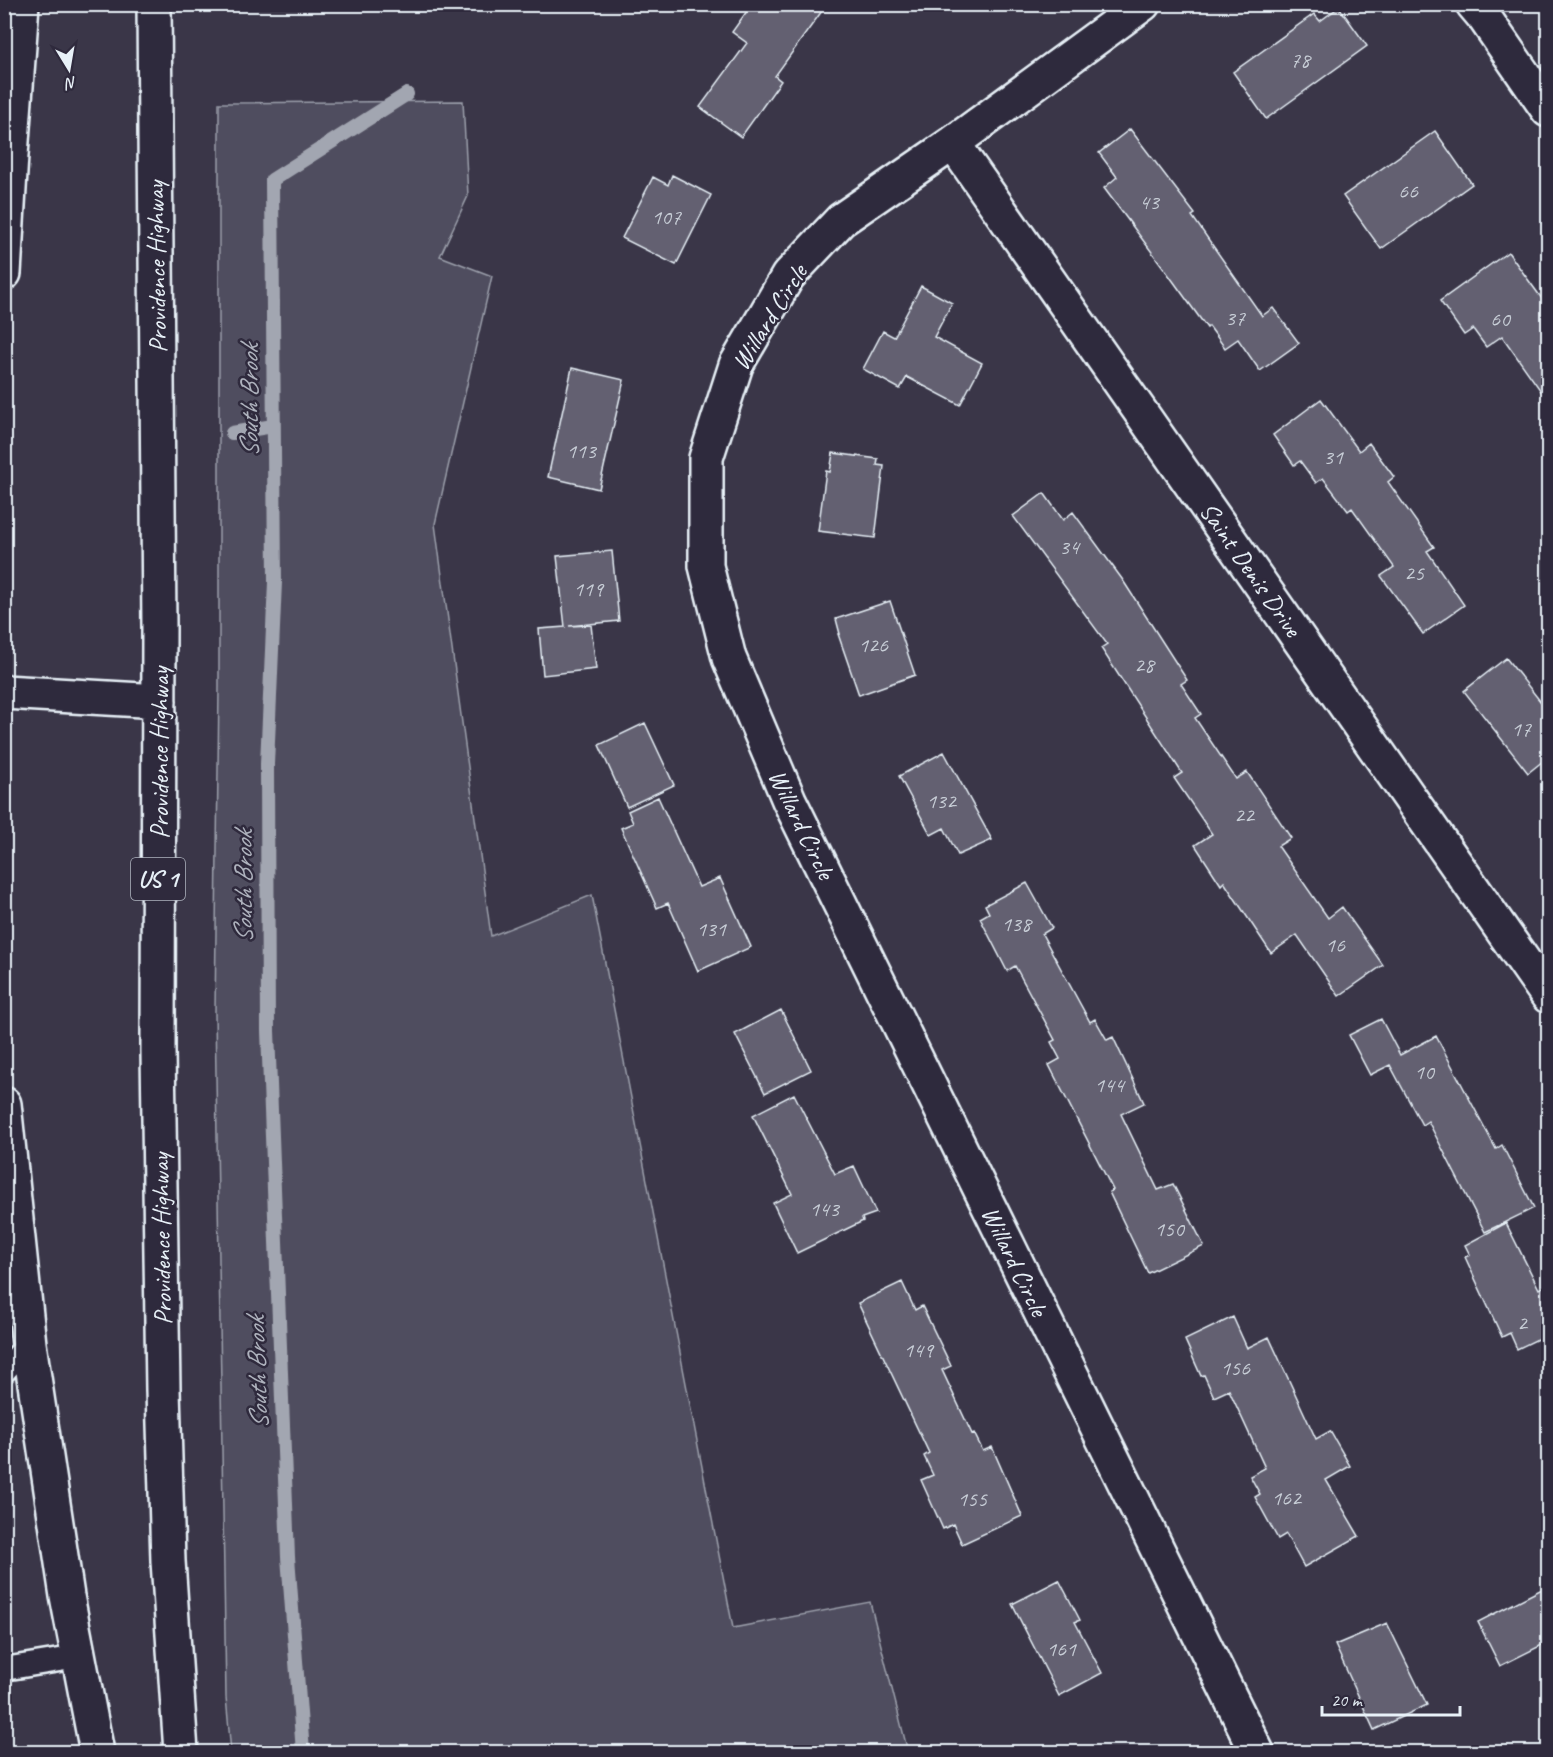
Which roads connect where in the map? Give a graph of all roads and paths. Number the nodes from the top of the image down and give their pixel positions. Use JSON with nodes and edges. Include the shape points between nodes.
{"nodes":[{"id":1,"x":22,"y":4,"type":"edge"},
{"id":2,"x":154,"y":4,"type":"edge"},
{"id":3,"x":1143,"y":4,"type":"edge"},
{"id":4,"x":1473,"y":4,"type":"edge"},
{"id":5,"x":1548,"y":110,"type":"edge"},
{"id":6,"x":953,"y":143,"type":"junction"},
{"id":7,"x":4,"y":273,"type":"edge"},
{"id":8,"x":4,"y":692,"type":"edge"},
{"id":9,"x":159,"y":701,"type":"junction"},
{"id":10,"x":1548,"y":996,"type":"edge"},
{"id":11,"x":4,"y":1104,"type":"edge"},
{"id":12,"x":29,"y":1344,"type":"junction"},
{"id":13,"x":4,"y":1371,"type":"edge"},
{"id":14,"x":78,"y":1657,"type":"junction"},
{"id":15,"x":4,"y":1670,"type":"edge"},
{"id":16,"x":97,"y":1752,"type":"edge"},
{"id":17,"x":181,"y":1752,"type":"edge"},
{"id":18,"x":1257,"y":1752,"type":"edge"}],
"edges":[{"from":1,"to":7,"type":"street"},
{"from":2,"to":9,"type":"street","name":"Providence Highway","number":"US 1"},
{"from":3,"to":6,"type":"street","name":"Willard Circle"},
{"from":4,"to":5,"type":"street"},
{"from":6,"to":10,"type":"street","name":"Saint Denis Drive"},
{"from":6,"to":18,"type":"street","name":"Willard Circle","via":[[840,220],[788,276],[736,364],[706,458],[706,566],[729,658],[789,800]]},
{"from":8,"to":9,"type":"street"},
{"from":9,"to":17,"type":"street","name":"Providence Highway","number":"US 1","via":[[158,1051],[164,1412],[168,1561]]},
{"from":11,"to":12,"type":"street"},
{"from":12,"to":13,"type":"lane"},
{"from":12,"to":14,"type":"street"},
{"from":14,"to":15,"type":"lane"},
{"from":14,"to":16,"type":"street"}]}
